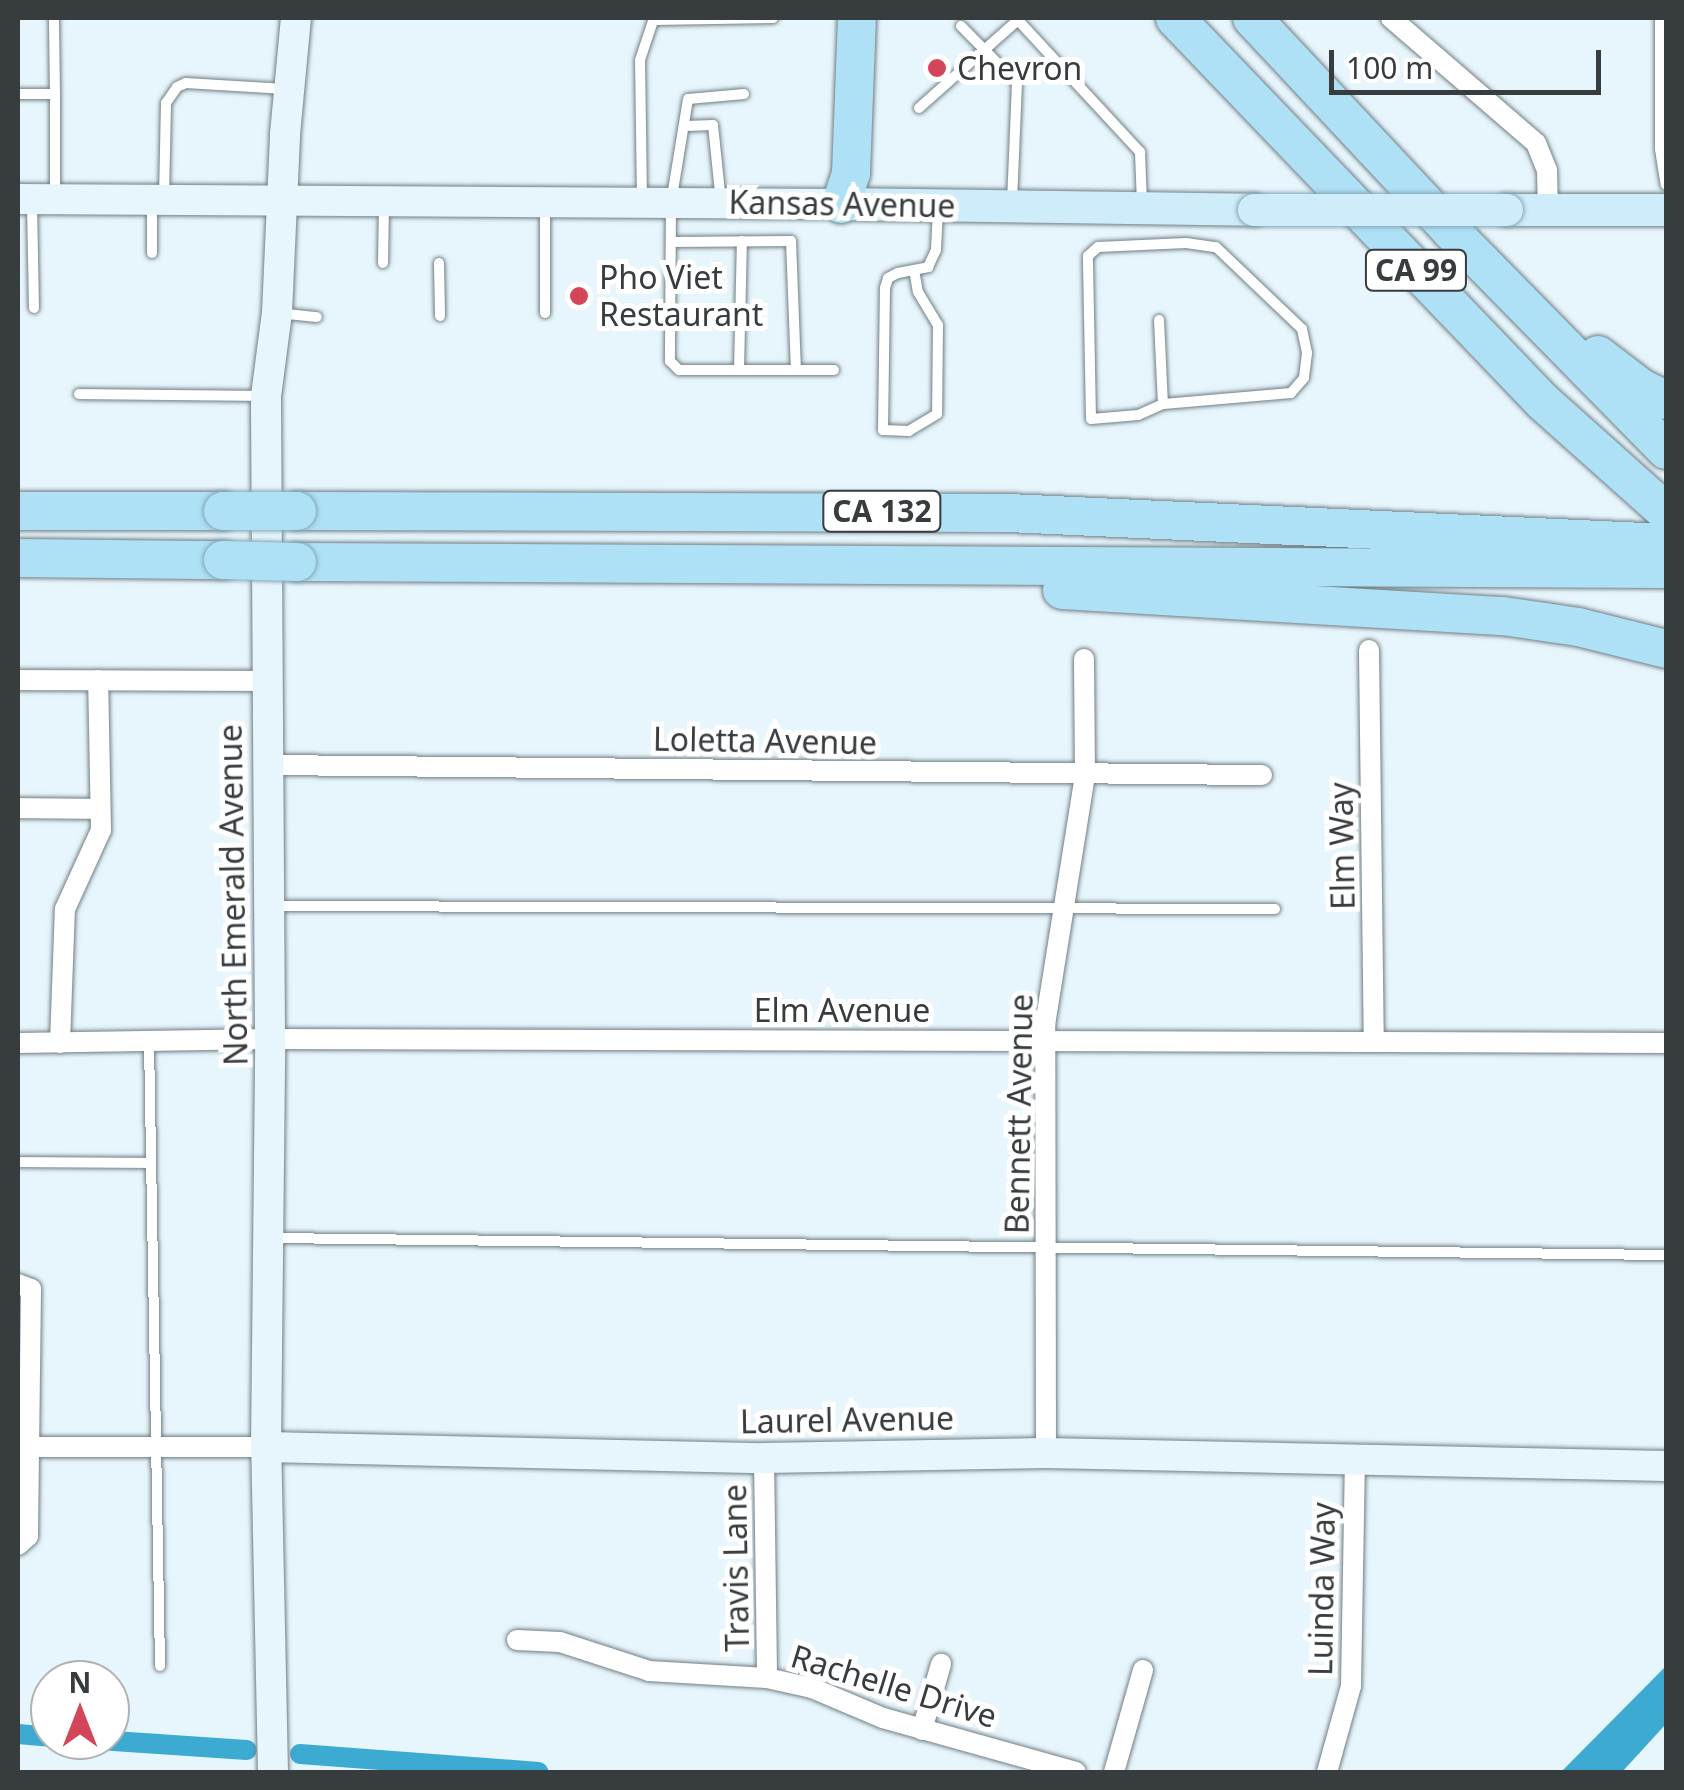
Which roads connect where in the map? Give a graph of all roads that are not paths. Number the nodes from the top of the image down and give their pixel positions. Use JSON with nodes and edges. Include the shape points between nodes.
{"nodes":[{"id":1,"x":54,"y":18,"type":"edge"},
{"id":2,"x":296,"y":18,"type":"edge"},
{"id":3,"x":774,"y":18,"type":"edge"},
{"id":4,"x":832,"y":18,"type":"edge"},
{"id":5,"x":857,"y":18,"type":"edge"},
{"id":6,"x":1160,"y":18,"type":"edge"},
{"id":7,"x":1174,"y":18,"type":"edge"},
{"id":8,"x":1252,"y":18,"type":"edge"},
{"id":9,"x":1391,"y":18,"type":"edge"},
{"id":10,"x":1660,"y":18,"type":"edge"},
{"id":11,"x":654,"y":19,"type":"edge"},
{"id":12,"x":1017,"y":19,"type":"edge"},
{"id":13,"x":961,"y":26,"type":"dead end"},
{"id":14,"x":984,"y":49,"type":"junction"},
{"id":15,"x":1224,"y":70,"type":"junction"},
{"id":16,"x":289,"y":89,"type":"junction"},
{"id":17,"x":18,"y":94,"type":"edge"},
{"id":18,"x":54,"y":94,"type":"junction"},
{"id":19,"x":744,"y":94,"type":"dead end"},
{"id":20,"x":919,"y":108,"type":"dead end"},
{"id":21,"x":686,"y":126,"type":"junction"},
{"id":22,"x":1666,"y":186,"type":"edge"},
{"id":23,"x":35,"y":199,"type":"edge"},
{"id":24,"x":158,"y":199,"type":"junction"},
{"id":25,"x":286,"y":199,"type":"junction"},
{"id":26,"x":384,"y":200,"type":"junction"},
{"id":27,"x":544,"y":202,"type":"junction"},
{"id":28,"x":657,"y":203,"type":"junction"},
{"id":29,"x":721,"y":203,"type":"junction"},
{"id":30,"x":841,"y":204,"type":"junction"},
{"id":31,"x":938,"y":205,"type":"junction"},
{"id":32,"x":1011,"y":206,"type":"junction"},
{"id":33,"x":1142,"y":206,"type":"junction"},
{"id":34,"x":1181,"y":208,"type":"junction"},
{"id":35,"x":1548,"y":210,"type":"junction"},
{"id":36,"x":1666,"y":210,"type":"edge"},
{"id":37,"x":1451,"y":231,"type":"junction"},
{"id":38,"x":18,"y":233,"type":"edge"},
{"id":39,"x":33,"y":233,"type":"junction"},
{"id":40,"x":671,"y":242,"type":"junction"},
{"id":41,"x":742,"y":242,"type":"junction"},
{"id":42,"x":1182,"y":243,"type":"junction"},
{"id":43,"x":152,"y":253,"type":"dead end"},
{"id":44,"x":383,"y":263,"type":"dead end"},
{"id":45,"x":439,"y":264,"type":"dead end"},
{"id":46,"x":914,"y":270,"type":"junction"},
{"id":47,"x":34,"y":308,"type":"dead end"},
{"id":48,"x":545,"y":312,"type":"dead end"},
{"id":49,"x":277,"y":314,"type":"junction"},
{"id":50,"x":440,"y":316,"type":"dead end"},
{"id":51,"x":316,"y":317,"type":"dead end"},
{"id":52,"x":1159,"y":320,"type":"dead end"},
{"id":53,"x":740,"y":370,"type":"junction"},
{"id":54,"x":796,"y":370,"type":"junction"},
{"id":55,"x":834,"y":370,"type":"dead end"},
{"id":56,"x":79,"y":394,"type":"dead end"},
{"id":57,"x":266,"y":396,"type":"junction"},
{"id":58,"x":1666,"y":400,"type":"edge"},
{"id":59,"x":1163,"y":404,"type":"junction"},
{"id":60,"x":1666,"y":450,"type":"edge"},
{"id":61,"x":18,"y":511,"type":"edge"},
{"id":62,"x":1666,"y":512,"type":"edge"},
{"id":63,"x":1666,"y":543,"type":"edge"},
{"id":64,"x":1472,"y":549,"type":"junction"},
{"id":65,"x":18,"y":558,"type":"edge"},
{"id":66,"x":551,"y":564,"type":"junction"},
{"id":67,"x":1666,"y":570,"type":"edge"},
{"id":68,"x":1666,"y":649,"type":"edge"},
{"id":69,"x":1369,"y":650,"type":"dead end"},
{"id":70,"x":1084,"y":659,"type":"dead end"},
{"id":71,"x":18,"y":680,"type":"edge"},
{"id":72,"x":98,"y":680,"type":"junction"},
{"id":73,"x":266,"y":681,"type":"junction"},
{"id":74,"x":268,"y":765,"type":"junction"},
{"id":75,"x":1085,"y":776,"type":"junction"},
{"id":76,"x":1262,"y":776,"type":"dead end"},
{"id":77,"x":18,"y":808,"type":"edge"},
{"id":78,"x":99,"y":809,"type":"junction"},
{"id":79,"x":270,"y":906,"type":"junction"},
{"id":80,"x":1276,"y":910,"type":"dead end"},
{"id":81,"x":1064,"y":912,"type":"junction"},
{"id":82,"x":270,"y":1038,"type":"junction"},
{"id":83,"x":1045,"y":1040,"type":"junction"},
{"id":84,"x":149,"y":1041,"type":"junction"},
{"id":85,"x":1374,"y":1041,"type":"junction"},
{"id":86,"x":18,"y":1043,"type":"edge"},
{"id":87,"x":60,"y":1043,"type":"junction"},
{"id":88,"x":1666,"y":1043,"type":"edge"},
{"id":89,"x":18,"y":1162,"type":"edge"},
{"id":90,"x":148,"y":1163,"type":"junction"},
{"id":91,"x":268,"y":1238,"type":"junction"},
{"id":92,"x":1046,"y":1248,"type":"junction"},
{"id":93,"x":1666,"y":1255,"type":"edge"},
{"id":94,"x":24,"y":1286,"type":"edge"},
{"id":95,"x":23,"y":1421,"type":"edge"},
{"id":96,"x":153,"y":1444,"type":"junction"},
{"id":97,"x":29,"y":1447,"type":"junction"},
{"id":98,"x":266,"y":1447,"type":"junction"},
{"id":99,"x":1046,"y":1453,"type":"junction"},
{"id":100,"x":764,"y":1458,"type":"junction"},
{"id":101,"x":1355,"y":1462,"type":"junction"},
{"id":102,"x":1666,"y":1466,"type":"edge"},
{"id":103,"x":18,"y":1545,"type":"edge"},
{"id":104,"x":517,"y":1640,"type":"dead end"},
{"id":105,"x":941,"y":1664,"type":"dead end"},
{"id":106,"x":160,"y":1666,"type":"dead end"},
{"id":107,"x":1143,"y":1670,"type":"dead end"},
{"id":108,"x":767,"y":1678,"type":"junction"},
{"id":109,"x":922,"y":1730,"type":"junction"},
{"id":110,"x":273,"y":1772,"type":"edge"},
{"id":111,"x":1076,"y":1772,"type":"edge"},
{"id":112,"x":1114,"y":1772,"type":"edge"},
{"id":113,"x":1327,"y":1772,"type":"edge"}],
"edges":[{"from":1,"to":18,"type":"lane"},
{"from":2,"to":16,"type":"street","name":"North Emerald Avenue"},
{"from":3,"to":11,"type":"lane"},
{"from":4,"to":30,"type":"highway","via":[[832,172]]},
{"from":5,"to":30,"type":"highway","via":[[851,173]]},
{"from":6,"to":15,"type":"highway"},
{"from":7,"to":15,"type":"highway","number":"CA 99"},
{"from":8,"to":37,"type":"highway","number":"CA 99"},
{"from":9,"to":35,"type":"street","via":[[1536,143],[1547,170]]},
{"from":10,"to":22,"type":"lane"},
{"from":11,"to":28,"type":"lane","via":[[640,60]]},
{"from":12,"to":14,"type":"lane"},
{"from":12,"to":33,"type":"lane","via":[[1140,152]]},
{"from":13,"to":14,"type":"lane"},
{"from":14,"to":20,"type":"lane"},
{"from":14,"to":32,"type":"lane","via":[[1019,92]]},
{"from":15,"to":62,"type":"highway","number":"CA 99","via":[[1542,402]]},
{"from":16,"to":24,"type":"lane","via":[[177,88],[166,103]]},
{"from":16,"to":25,"type":"street","name":"North Emerald Avenue"},
{"from":17,"to":18,"type":"lane"},
{"from":18,"to":23,"type":"lane"},
{"from":19,"to":21,"type":"lane","via":[[688,99]]},
{"from":21,"to":28,"type":"lane"},
{"from":21,"to":29,"type":"lane","via":[[712,125]]},
{"from":23,"to":24,"type":"street","name":"Kansas Avenue"},
{"from":23,"to":39,"type":"lane"},
{"from":24,"to":25,"type":"street","name":"Kansas Avenue"},
{"from":24,"to":43,"type":"lane"},
{"from":25,"to":26,"type":"street","name":"Kansas Avenue"},
{"from":25,"to":49,"type":"street","name":"North Emerald Avenue"},
{"from":26,"to":27,"type":"street","name":"Kansas Avenue"},
{"from":26,"to":44,"type":"lane"},
{"from":27,"to":28,"type":"street","name":"Kansas Avenue"},
{"from":27,"to":48,"type":"lane"},
{"from":28,"to":29,"type":"street","name":"Kansas Avenue"},
{"from":28,"to":40,"type":"lane"},
{"from":29,"to":30,"type":"street","name":"Kansas Avenue"},
{"from":30,"to":31,"type":"main road","name":"Kansas Avenue"},
{"from":31,"to":32,"type":"main road","name":"Kansas Avenue"},
{"from":31,"to":46,"type":"lane","via":[[936,250],[928,268]]},
{"from":32,"to":33,"type":"main road","name":"Kansas Avenue"},
{"from":33,"to":34,"type":"main road","name":"Kansas Avenue"},
{"from":34,"to":35,"type":"main road","name":"Kansas Avenue","bridge":true},
{"from":34,"to":42,"type":"lane"},
{"from":35,"to":36,"type":"main road","name":"Kansas Avenue"},
{"from":37,"to":58,"type":"highway","via":[[1615,369]]},
{"from":37,"to":60,"type":"highway","number":"CA 99"},
{"from":38,"to":39,"type":"lane"},
{"from":39,"to":47,"type":"lane"},
{"from":40,"to":41,"type":"lane"},
{"from":40,"to":53,"type":"lane","via":[[670,360],[679,370]]},
{"from":41,"to":53,"type":"lane"},
{"from":41,"to":54,"type":"lane","via":[[792,241]]},
{"from":42,"to":59,"type":"lane","via":[[1098,247],[1088,256],[1091,419],[1138,415]]},
{"from":42,"to":59,"type":"lane","via":[[1216,247],[1256,290],[1280,305],[1302,329],[1306,366],[1291,393]]},
{"from":45,"to":50,"type":"lane"},
{"from":46,"to":46,"type":"lane","via":[[918,292],[938,324],[937,414],[909,430],[883,430],[884,288],[888,278]]},
{"from":49,"to":51,"type":"lane"},
{"from":49,"to":57,"type":"street","name":"North Emerald Avenue"},
{"from":52,"to":59,"type":"lane"},
{"from":53,"to":54,"type":"lane"},
{"from":54,"to":55,"type":"lane"},
{"from":56,"to":57,"type":"lane"},
{"from":57,"to":73,"type":"street","name":"North Emerald Avenue"},
{"from":61,"to":64,"type":"highway","number":"CA 132","bridge":true,"via":[[1008,513]]},
{"from":63,"to":64,"type":"highway","number":"CA 132"},
{"from":64,"to":66,"type":"highway"},
{"from":64,"to":67,"type":"highway"},
{"from":65,"to":66,"type":"highway","number":"CA 132","bridge":true},
{"from":66,"to":68,"type":"highway","number":"CA 132","via":[[1483,614],[1578,626]]},
{"from":69,"to":85,"type":"street","name":"Elm Way"},
{"from":70,"to":75,"type":"street","name":"Bennett Avenue"},
{"from":71,"to":72,"type":"street"},
{"from":72,"to":73,"type":"street"},
{"from":72,"to":78,"type":"street"},
{"from":73,"to":74,"type":"street","name":"North Emerald Avenue"},
{"from":74,"to":75,"type":"street","name":"Loletta Avenue"},
{"from":74,"to":79,"type":"street","name":"North Emerald Avenue"},
{"from":75,"to":76,"type":"street","name":"Loletta Avenue"},
{"from":75,"to":81,"type":"street","name":"Bennett Avenue"},
{"from":77,"to":78,"type":"street"},
{"from":78,"to":87,"type":"street","via":[[96,846],[63,919]]},
{"from":79,"to":81,"type":"lane"},
{"from":79,"to":82,"type":"street","name":"North Emerald Avenue"},
{"from":80,"to":81,"type":"lane"},
{"from":81,"to":83,"type":"street","name":"Bennett Avenue"},
{"from":82,"to":83,"type":"street","name":"Elm Avenue"},
{"from":82,"to":84,"type":"street","name":"Elm Avenue"},
{"from":82,"to":91,"type":"street","name":"North Emerald Avenue"},
{"from":83,"to":85,"type":"street","name":"Elm Avenue"},
{"from":83,"to":92,"type":"street","name":"Bennett Avenue"},
{"from":84,"to":87,"type":"street","name":"Elm Avenue"},
{"from":84,"to":90,"type":"lane"},
{"from":85,"to":88,"type":"street","name":"Elm Avenue"},
{"from":86,"to":87,"type":"street","name":"Elm Avenue"},
{"from":89,"to":90,"type":"lane"},
{"from":90,"to":96,"type":"lane"},
{"from":91,"to":92,"type":"lane"},
{"from":91,"to":98,"type":"street","name":"North Emerald Avenue"},
{"from":92,"to":93,"type":"lane"},
{"from":92,"to":99,"type":"street","name":"Bennett Avenue"},
{"from":94,"to":95,"type":"street"},
{"from":95,"to":97,"type":"street"},
{"from":96,"to":97,"type":"street","name":"Laurel Avenue"},
{"from":96,"to":98,"type":"street","name":"Laurel Avenue"},
{"from":96,"to":106,"type":"lane"},
{"from":97,"to":103,"type":"street","via":[[28,1536]]},
{"from":98,"to":100,"type":"street","name":"Laurel Avenue"},
{"from":98,"to":110,"type":"street","name":"North Emerald Avenue"},
{"from":99,"to":100,"type":"street","name":"Laurel Avenue"},
{"from":99,"to":101,"type":"street","name":"Laurel Avenue"},
{"from":100,"to":108,"type":"street","name":"Travis Lane"},
{"from":101,"to":102,"type":"street","name":"Laurel Avenue"},
{"from":101,"to":113,"type":"street","name":"Luinda Way","via":[[1351,1686]]},
{"from":104,"to":108,"type":"street","name":"Rachelle Drive","via":[[560,1642],[648,1671]]},
{"from":105,"to":109,"type":"street"},
{"from":107,"to":112,"type":"street"},
{"from":108,"to":109,"type":"street","name":"Rachelle Drive"},
{"from":109,"to":111,"type":"street","name":"Rachelle Drive"}]}
